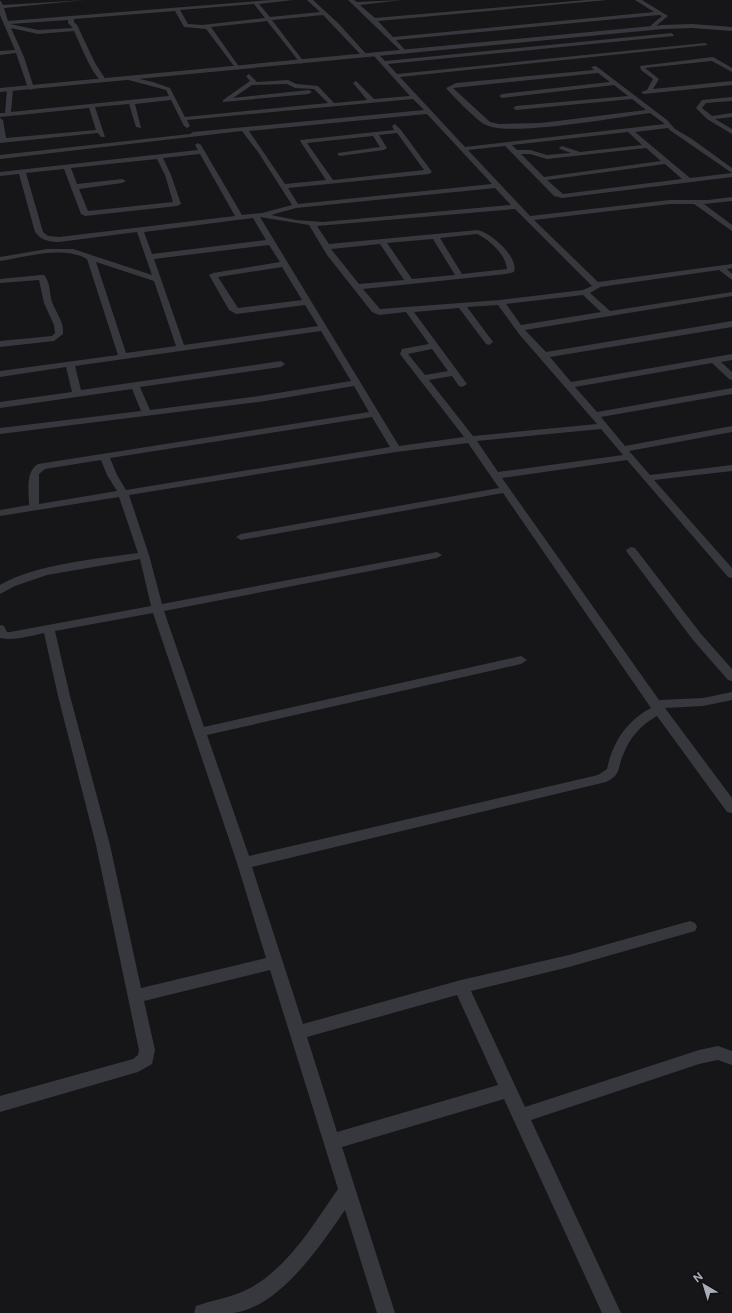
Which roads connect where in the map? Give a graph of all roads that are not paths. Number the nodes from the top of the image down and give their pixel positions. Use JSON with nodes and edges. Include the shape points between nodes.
{"nodes":[{"id":1,"x":83,"y":0,"type":"edge"},
{"id":2,"x":290,"y":0,"type":"edge"},
{"id":3,"x":310,"y":0,"type":"edge"},
{"id":4,"x":399,"y":0,"type":"edge"},
{"id":5,"x":604,"y":0,"type":"edge"},
{"id":6,"x":638,"y":0,"type":"edge"},
{"id":7,"x":354,"y":2,"type":"edge"},
{"id":8,"x":256,"y":3,"type":"junction"},
{"id":9,"x":1,"y":4,"type":"edge"},
{"id":10,"x":177,"y":9,"type":"junction"},
{"id":11,"x":324,"y":13,"type":"junction"},
{"id":12,"x":660,"y":13,"type":"junction"},
{"id":13,"x":1,"y":15,"type":"edge"},
{"id":14,"x":71,"y":18,"type":"junction"},
{"id":15,"x":268,"y":19,"type":"junction"},
{"id":16,"x":374,"y":20,"type":"junction"},
{"id":17,"x":6,"y":24,"type":"junction"},
{"id":18,"x":204,"y":26,"type":"junction"},
{"id":19,"x":651,"y":28,"type":"junction"},
{"id":20,"x":75,"y":29,"type":"junction"},
{"id":21,"x":732,"y":29,"type":"edge"},
{"id":22,"x":11,"y":33,"type":"junction"},
{"id":23,"x":2,"y":34,"type":"dead end"},
{"id":24,"x":672,"y":35,"type":"dead end"},
{"id":25,"x":576,"y":36,"type":"junction"},
{"id":26,"x":391,"y":39,"type":"junction"},
{"id":27,"x":705,"y":44,"type":"dead end"},
{"id":28,"x":563,"y":45,"type":"junction"},
{"id":29,"x":18,"y":51,"type":"junction"},
{"id":30,"x":404,"y":52,"type":"junction"},
{"id":31,"x":0,"y":53,"type":"edge"},
{"id":32,"x":376,"y":55,"type":"junction"},
{"id":33,"x":365,"y":56,"type":"junction"},
{"id":34,"x":578,"y":58,"type":"junction"},
{"id":35,"x":301,"y":62,"type":"junction"},
{"id":36,"x":384,"y":63,"type":"junction"},
{"id":37,"x":237,"y":68,"type":"junction"},
{"id":38,"x":732,"y":70,"type":"edge"},
{"id":39,"x":600,"y":71,"type":"junction"},
{"id":40,"x":396,"y":76,"type":"junction"},
{"id":41,"x":472,"y":76,"type":"junction"},
{"id":42,"x":128,"y":78,"type":"junction"},
{"id":43,"x":104,"y":80,"type":"junction"},
{"id":44,"x":356,"y":83,"type":"dead end"},
{"id":45,"x":617,"y":83,"type":"junction"},
{"id":46,"x":732,"y":83,"type":"edge"},
{"id":47,"x":31,"y":88,"type":"junction"},
{"id":48,"x":495,"y":89,"type":"junction"},
{"id":49,"x":0,"y":90,"type":"edge"},
{"id":50,"x":10,"y":90,"type":"junction"},
{"id":51,"x":320,"y":91,"type":"junction"},
{"id":52,"x":649,"y":91,"type":"junction"},
{"id":53,"x":141,"y":93,"type":"dead end"},
{"id":54,"x":631,"y":95,"type":"junction"},
{"id":55,"x":414,"y":97,"type":"junction"},
{"id":56,"x":172,"y":98,"type":"junction"},
{"id":57,"x":732,"y":99,"type":"edge"},
{"id":58,"x":144,"y":101,"type":"junction"},
{"id":59,"x":225,"y":101,"type":"junction"},
{"id":60,"x":372,"y":101,"type":"junction"},
{"id":61,"x":131,"y":102,"type":"junction"},
{"id":62,"x":332,"y":105,"type":"junction"},
{"id":63,"x":512,"y":105,"type":"junction"},
{"id":64,"x":12,"y":106,"type":"junction"},
{"id":65,"x":92,"y":106,"type":"junction"},
{"id":66,"x":0,"y":107,"type":"edge"},
{"id":67,"x":651,"y":111,"type":"junction"},
{"id":68,"x":428,"y":112,"type":"junction"},
{"id":69,"x":8,"y":114,"type":"junction"},
{"id":70,"x":522,"y":114,"type":"dead end"},
{"id":71,"x":0,"y":115,"type":"edge"},
{"id":72,"x":235,"y":115,"type":"junction"},
{"id":73,"x":732,"y":115,"type":"edge"},
{"id":74,"x":388,"y":116,"type":"junction"},
{"id":75,"x":709,"y":118,"type":"junction"},
{"id":76,"x":183,"y":119,"type":"junction"},
{"id":77,"x":528,"y":119,"type":"dead end"},
{"id":78,"x":577,"y":119,"type":"junction"},
{"id":79,"x":0,"y":120,"type":"edge"},
{"id":80,"x":534,"y":125,"type":"junction"},
{"id":81,"x":668,"y":126,"type":"junction"},
{"id":82,"x":140,"y":127,"type":"dead end"},
{"id":83,"x":244,"y":130,"type":"junction"},
{"id":84,"x":629,"y":130,"type":"junction"},
{"id":85,"x":101,"y":131,"type":"junction"},
{"id":86,"x":399,"y":131,"type":"junction"},
{"id":87,"x":732,"y":132,"type":"edge"},
{"id":88,"x":374,"y":133,"type":"junction"},
{"id":89,"x":593,"y":134,"type":"junction"},
{"id":90,"x":194,"y":135,"type":"junction"},
{"id":91,"x":1,"y":141,"type":"edge"},
{"id":92,"x":507,"y":144,"type":"junction"},
{"id":93,"x":110,"y":145,"type":"junction"},
{"id":94,"x":647,"y":146,"type":"junction"},
{"id":95,"x":562,"y":148,"type":"dead end"},
{"id":96,"x":463,"y":149,"type":"junction"},
{"id":97,"x":201,"y":152,"type":"junction"},
{"id":98,"x":515,"y":152,"type":"junction"},
{"id":99,"x":340,"y":154,"type":"dead end"},
{"id":100,"x":579,"y":154,"type":"junction"},
{"id":101,"x":0,"y":157,"type":"edge"},
{"id":102,"x":159,"y":157,"type":"junction"},
{"id":103,"x":667,"y":162,"type":"junction"},
{"id":104,"x":67,"y":167,"type":"junction"},
{"id":105,"x":732,"y":171,"type":"edge"},
{"id":106,"x":22,"y":172,"type":"junction"},
{"id":107,"x":0,"y":174,"type":"edge"},
{"id":108,"x":732,"y":175,"type":"edge"},
{"id":109,"x":543,"y":179,"type":"junction"},
{"id":110,"x":688,"y":180,"type":"junction"},
{"id":111,"x":122,"y":181,"type":"dead end"},
{"id":112,"x":331,"y":182,"type":"junction"},
{"id":113,"x":283,"y":186,"type":"junction"},
{"id":114,"x":498,"y":186,"type":"junction"},
{"id":115,"x":74,"y":187,"type":"junction"},
{"id":116,"x":732,"y":199,"type":"edge"},
{"id":117,"x":696,"y":202,"type":"junction"},
{"id":118,"x":296,"y":206,"type":"junction"},
{"id":119,"x":516,"y":206,"type":"junction"},
{"id":120,"x":259,"y":215,"type":"junction"},
{"id":121,"x":239,"y":217,"type":"junction"},
{"id":122,"x":528,"y":218,"type":"junction"},
{"id":123,"x":312,"y":224,"type":"junction"},
{"id":124,"x":730,"y":226,"type":"edge"},
{"id":125,"x":140,"y":230,"type":"junction"},
{"id":126,"x":435,"y":236,"type":"junction"},
{"id":127,"x":272,"y":242,"type":"junction"},
{"id":128,"x":382,"y":242,"type":"junction"},
{"id":129,"x":326,"y":247,"type":"junction"},
{"id":130,"x":91,"y":258,"type":"junction"},
{"id":131,"x":150,"y":258,"type":"junction"},
{"id":132,"x":0,"y":259,"type":"edge"},
{"id":133,"x":285,"y":264,"type":"junction"},
{"id":134,"x":732,"y":266,"type":"edge"},
{"id":135,"x":721,"y":268,"type":"junction"},
{"id":136,"x":460,"y":277,"type":"junction"},
{"id":137,"x":732,"y":278,"type":"edge"},
{"id":138,"x":157,"y":279,"type":"junction"},
{"id":139,"x":0,"y":281,"type":"edge"},
{"id":140,"x":410,"y":282,"type":"junction"},
{"id":141,"x":596,"y":285,"type":"junction"},
{"id":142,"x":357,"y":287,"type":"junction"},
{"id":143,"x":585,"y":292,"type":"junction"},
{"id":144,"x":732,"y":294,"type":"edge"},
{"id":145,"x":308,"y":302,"type":"junction"},
{"id":146,"x":500,"y":302,"type":"junction"},
{"id":147,"x":462,"y":306,"type":"junction"},
{"id":148,"x":409,"y":310,"type":"junction"},
{"id":149,"x":608,"y":314,"type":"junction"},
{"id":150,"x":732,"y":324,"type":"edge"},
{"id":151,"x":324,"y":328,"type":"junction"},
{"id":152,"x":519,"y":328,"type":"junction"},
{"id":153,"x":490,"y":342,"type":"dead end"},
{"id":154,"x":0,"y":344,"type":"edge"},
{"id":155,"x":434,"y":346,"type":"junction"},
{"id":156,"x":181,"y":348,"type":"junction"},
{"id":157,"x":544,"y":355,"type":"junction"},
{"id":158,"x":124,"y":357,"type":"junction"},
{"id":159,"x":732,"y":357,"type":"edge"},
{"id":160,"x":714,"y":360,"type":"junction"},
{"id":161,"x":70,"y":364,"type":"junction"},
{"id":162,"x":281,"y":364,"type":"dead end"},
{"id":163,"x":453,"y":372,"type":"junction"},
{"id":164,"x":0,"y":374,"type":"edge"},
{"id":165,"x":732,"y":377,"type":"edge"},
{"id":166,"x":422,"y":378,"type":"junction"},
{"id":167,"x":357,"y":383,"type":"junction"},
{"id":168,"x":462,"y":384,"type":"dead end"},
{"id":169,"x":570,"y":385,"type":"junction"},
{"id":170,"x":135,"y":386,"type":"junction"},
{"id":171,"x":732,"y":391,"type":"edge"},
{"id":172,"x":77,"y":394,"type":"junction"},
{"id":173,"x":0,"y":405,"type":"edge"},
{"id":174,"x":147,"y":413,"type":"junction"},
{"id":175,"x":376,"y":414,"type":"junction"},
{"id":176,"x":595,"y":415,"type":"junction"},
{"id":177,"x":604,"y":426,"type":"junction"},
{"id":178,"x":732,"y":429,"type":"edge"},
{"id":179,"x":0,"y":432,"type":"edge"},
{"id":180,"x":470,"y":439,"type":"junction"},
{"id":181,"x":396,"y":449,"type":"junction"},
{"id":182,"x":623,"y":449,"type":"junction"},
{"id":183,"x":105,"y":457,"type":"junction"},
{"id":184,"x":630,"y":457,"type":"junction"},
{"id":185,"x":732,"y":468,"type":"edge"},
{"id":186,"x":495,"y":476,"type":"junction"},
{"id":187,"x":647,"y":478,"type":"junction"},
{"id":188,"x":505,"y":490,"type":"junction"},
{"id":189,"x":123,"y":493,"type":"junction"},
{"id":190,"x":34,"y":507,"type":"junction"},
{"id":191,"x":0,"y":513,"type":"edge"},
{"id":192,"x":241,"y":537,"type":"dead end"},
{"id":193,"x":631,"y":550,"type":"dead end"},
{"id":194,"x":144,"y":555,"type":"junction"},
{"id":195,"x":437,"y":555,"type":"dead end"},
{"id":196,"x":732,"y":575,"type":"edge"},
{"id":197,"x":0,"y":590,"type":"edge"},
{"id":198,"x":157,"y":608,"type":"junction"},
{"id":199,"x":49,"y":628,"type":"junction"},
{"id":200,"x":0,"y":629,"type":"edge"},
{"id":201,"x":5,"y":637,"type":"edge"},
{"id":202,"x":521,"y":660,"type":"dead end"},
{"id":203,"x":732,"y":677,"type":"edge"},
{"id":204,"x":732,"y":696,"type":"edge"},
{"id":205,"x":658,"y":707,"type":"junction"},
{"id":206,"x":200,"y":732,"type":"junction"},
{"id":207,"x":732,"y":808,"type":"edge"},
{"id":208,"x":244,"y":862,"type":"junction"},
{"id":209,"x":690,"y":928,"type":"dead end"},
{"id":210,"x":275,"y":962,"type":"junction"},
{"id":211,"x":461,"y":986,"type":"junction"},
{"id":212,"x":135,"y":996,"type":"junction"},
{"id":213,"x":297,"y":1033,"type":"junction"},
{"id":214,"x":732,"y":1058,"type":"edge"},
{"id":215,"x":509,"y":1090,"type":"junction"},
{"id":216,"x":0,"y":1104,"type":"edge"},
{"id":217,"x":521,"y":1116,"type":"junction"},
{"id":218,"x":331,"y":1142,"type":"junction"},
{"id":219,"x":347,"y":1191,"type":"junction"},
{"id":220,"x":203,"y":1313,"type":"edge"},
{"id":221,"x":386,"y":1313,"type":"edge"},
{"id":222,"x":612,"y":1313,"type":"edge"}],
"edges":[{"from":1,"to":9,"type":"street"},
{"from":2,"to":8,"type":"street"},
{"from":3,"to":11,"type":"street"},
{"from":4,"to":7,"type":"street"},
{"from":5,"to":16,"type":"street"},
{"from":6,"to":12,"type":"street"},
{"from":7,"to":16,"type":"street"},
{"from":8,"to":10,"type":"street"},
{"from":8,"to":15,"type":"street"},
{"from":9,"to":13,"type":"street"},
{"from":10,"to":14,"type":"street"},
{"from":10,"to":18,"type":"street","via":[[186,26]]},
{"from":11,"to":15,"type":"street"},
{"from":11,"to":33,"type":"street","via":[[338,24]]},
{"from":12,"to":19,"type":"street","via":[[665,16]]},
{"from":12,"to":26,"type":"street"},
{"from":13,"to":17,"type":"street"},
{"from":14,"to":17,"type":"street"},
{"from":14,"to":20,"type":"street"},
{"from":15,"to":18,"type":"street"},
{"from":15,"to":35,"type":"street"},
{"from":16,"to":26,"type":"street"},
{"from":17,"to":20,"type":"street","via":[[38,32]]},
{"from":17,"to":22,"type":"street"},
{"from":18,"to":37,"type":"street","via":[[208,27]]},
{"from":19,"to":21,"type":"street","via":[[681,26]]},
{"from":19,"to":25,"type":"street"},
{"from":20,"to":43,"type":"street","via":[[92,63]]},
{"from":22,"to":23,"type":"street"},
{"from":22,"to":29,"type":"street"},
{"from":24,"to":28,"type":"street"},
{"from":25,"to":28,"type":"street"},
{"from":25,"to":30,"type":"street"},
{"from":26,"to":30,"type":"street"},
{"from":27,"to":34,"type":"street"},
{"from":28,"to":34,"type":"street","via":[[566,51]]},
{"from":28,"to":36,"type":"street"},
{"from":29,"to":31,"type":"street"},
{"from":29,"to":47,"type":"street"},
{"from":30,"to":32,"type":"street"},
{"from":32,"to":33,"type":"street"},
{"from":32,"to":36,"type":"street"},
{"from":33,"to":35,"type":"street"},
{"from":34,"to":39,"type":"street"},
{"from":34,"to":41,"type":"street"},
{"from":35,"to":37,"type":"street"},
{"from":36,"to":40,"type":"street"},
{"from":37,"to":42,"type":"street"},
{"from":38,"to":52,"type":"street","via":[[713,59],[645,66],[642,67],[643,70],[656,79]]},
{"from":39,"to":45,"type":"street"},
{"from":39,"to":48,"type":"street"},
{"from":40,"to":41,"type":"street"},
{"from":40,"to":55,"type":"street"},
{"from":41,"to":48,"type":"street"},
{"from":41,"to":80,"type":"street","via":[[449,88],[491,125]]},
{"from":42,"to":43,"type":"street"},
{"from":42,"to":56,"type":"street","via":[[168,88]]},
{"from":43,"to":47,"type":"street"},
{"from":44,"to":60,"type":"street"},
{"from":45,"to":48,"type":"street"},
{"from":45,"to":54,"type":"street"},
{"from":46,"to":52,"type":"street"},
{"from":47,"to":50,"type":"street"},
{"from":48,"to":63,"type":"street"},
{"from":49,"to":50,"type":"street"},
{"from":50,"to":64,"type":"street"},
{"from":51,"to":59,"type":"street"},
{"from":51,"to":59,"type":"street","via":[[316,86],[295,86],[290,82],[257,84],[250,79]]},
{"from":51,"to":62,"type":"street"},
{"from":52,"to":54,"type":"street"},
{"from":53,"to":58,"type":"street"},
{"from":54,"to":63,"type":"street"},
{"from":54,"to":67,"type":"street"},
{"from":55,"to":60,"type":"street"},
{"from":55,"to":68,"type":"street"},
{"from":56,"to":58,"type":"street"},
{"from":56,"to":76,"type":"street"},
{"from":57,"to":75,"type":"street","via":[[701,103],[700,111]]},
{"from":58,"to":61,"type":"street"},
{"from":59,"to":72,"type":"street"},
{"from":60,"to":62,"type":"street"},
{"from":61,"to":65,"type":"street"},
{"from":61,"to":82,"type":"street"},
{"from":62,"to":72,"type":"street"},
{"from":63,"to":70,"type":"street"},
{"from":64,"to":66,"type":"street"},
{"from":64,"to":69,"type":"street"},
{"from":65,"to":69,"type":"street"},
{"from":65,"to":85,"type":"street","via":[[93,115]]},
{"from":67,"to":78,"type":"street"},
{"from":67,"to":81,"type":"street"},
{"from":68,"to":74,"type":"street"},
{"from":68,"to":96,"type":"street"},
{"from":69,"to":71,"type":"street"},
{"from":72,"to":76,"type":"street"},
{"from":73,"to":75,"type":"street"},
{"from":74,"to":83,"type":"street"},
{"from":74,"to":86,"type":"street"},
{"from":75,"to":87,"type":"street"},
{"from":76,"to":90,"type":"street"},
{"from":77,"to":80,"type":"street"},
{"from":78,"to":80,"type":"street"},
{"from":78,"to":89,"type":"street"},
{"from":79,"to":91,"type":"street"},
{"from":81,"to":84,"type":"street"},
{"from":81,"to":105,"type":"street"},
{"from":83,"to":90,"type":"street"},
{"from":83,"to":113,"type":"street"},
{"from":84,"to":89,"type":"street"},
{"from":84,"to":94,"type":"street"},
{"from":85,"to":91,"type":"street"},
{"from":85,"to":93,"type":"street"},
{"from":86,"to":88,"type":"street"},
{"from":86,"to":112,"type":"street","via":[[429,172]]},
{"from":88,"to":99,"type":"street","via":[[384,148]]},
{"from":88,"to":112,"type":"street","via":[[303,141]]},
{"from":89,"to":92,"type":"street"},
{"from":90,"to":93,"type":"street"},
{"from":90,"to":97,"type":"street"},
{"from":92,"to":96,"type":"street"},
{"from":92,"to":98,"type":"street"},
{"from":93,"to":101,"type":"street"},
{"from":94,"to":100,"type":"street"},
{"from":94,"to":103,"type":"street"},
{"from":95,"to":100,"type":"street"},
{"from":96,"to":114,"type":"street"},
{"from":97,"to":102,"type":"street"},
{"from":97,"to":121,"type":"street"},
{"from":98,"to":100,"type":"street","via":[[530,152],[547,157]]},
{"from":98,"to":109,"type":"street"},
{"from":102,"to":104,"type":"street"},
{"from":102,"to":115,"type":"street","via":[[168,175],[176,204],[85,214]]},
{"from":103,"to":109,"type":"street"},
{"from":103,"to":110,"type":"street"},
{"from":104,"to":106,"type":"street"},
{"from":104,"to":115,"type":"street"},
{"from":106,"to":107,"type":"street"},
{"from":106,"to":125,"type":"street","via":[[42,237],[72,238]]},
{"from":108,"to":110,"type":"street"},
{"from":109,"to":110,"type":"street","via":[[557,194],[567,196]]},
{"from":111,"to":115,"type":"street"},
{"from":112,"to":113,"type":"street"},
{"from":113,"to":118,"type":"street"},
{"from":114,"to":118,"type":"street"},
{"from":114,"to":119,"type":"street"},
{"from":116,"to":117,"type":"street"},
{"from":117,"to":122,"type":"street","via":[[670,202]]},
{"from":117,"to":124,"type":"street"},
{"from":118,"to":120,"type":"street"},
{"from":119,"to":122,"type":"street"},
{"from":119,"to":123,"type":"street"},
{"from":120,"to":121,"type":"street"},
{"from":120,"to":123,"type":"street"},
{"from":120,"to":127,"type":"street"},
{"from":121,"to":125,"type":"street"},
{"from":122,"to":141,"type":"street"},
{"from":123,"to":129,"type":"street"},
{"from":125,"to":131,"type":"street"},
{"from":126,"to":128,"type":"street"},
{"from":126,"to":136,"type":"street"},
{"from":126,"to":136,"type":"street","via":[[483,233],[510,261],[512,270],[506,272]]},
{"from":127,"to":131,"type":"street"},
{"from":127,"to":133,"type":"street"},
{"from":128,"to":129,"type":"street"},
{"from":128,"to":140,"type":"street"},
{"from":129,"to":142,"type":"street"},
{"from":130,"to":132,"type":"street","via":[[88,254],[72,251]]},
{"from":130,"to":138,"type":"street"},
{"from":130,"to":158,"type":"street"},
{"from":131,"to":138,"type":"street"},
{"from":133,"to":145,"type":"street"},
{"from":133,"to":145,"type":"street","via":[[213,275],[236,311]]},
{"from":134,"to":135,"type":"street"},
{"from":135,"to":137,"type":"street"},
{"from":135,"to":141,"type":"street"},
{"from":136,"to":140,"type":"street"},
{"from":138,"to":156,"type":"street"},
{"from":139,"to":154,"type":"street","via":[[42,277],[51,311],[60,329],[54,338]]},
{"from":140,"to":142,"type":"street"},
{"from":141,"to":143,"type":"street","via":[[593,290]]},
{"from":142,"to":148,"type":"street","via":[[379,312]]},
{"from":143,"to":146,"type":"street"},
{"from":143,"to":149,"type":"street"},
{"from":144,"to":149,"type":"street"},
{"from":145,"to":151,"type":"street"},
{"from":146,"to":147,"type":"street"},
{"from":146,"to":152,"type":"street"},
{"from":147,"to":148,"type":"street"},
{"from":147,"to":153,"type":"street"},
{"from":148,"to":155,"type":"street"},
{"from":149,"to":152,"type":"street"},
{"from":150,"to":157,"type":"street"},
{"from":151,"to":156,"type":"street"},
{"from":151,"to":167,"type":"street"},
{"from":152,"to":157,"type":"street"},
{"from":155,"to":163,"type":"street"},
{"from":155,"to":166,"type":"street","via":[[405,351],[404,354]]},
{"from":156,"to":158,"type":"street"},
{"from":157,"to":169,"type":"street"},
{"from":158,"to":161,"type":"street"},
{"from":159,"to":160,"type":"street"},
{"from":160,"to":165,"type":"street"},
{"from":160,"to":169,"type":"street"},
{"from":161,"to":164,"type":"street"},
{"from":161,"to":172,"type":"street"},
{"from":162,"to":170,"type":"street"},
{"from":163,"to":166,"type":"street"},
{"from":163,"to":168,"type":"street"},
{"from":166,"to":180,"type":"street"},
{"from":167,"to":174,"type":"street"},
{"from":167,"to":175,"type":"street"},
{"from":169,"to":176,"type":"street"},
{"from":170,"to":172,"type":"street"},
{"from":170,"to":174,"type":"street"},
{"from":171,"to":176,"type":"street"},
{"from":172,"to":173,"type":"street"},
{"from":174,"to":179,"type":"street"},
{"from":175,"to":181,"type":"street"},
{"from":175,"to":183,"type":"street"},
{"from":176,"to":177,"type":"street"},
{"from":177,"to":180,"type":"street"},
{"from":177,"to":182,"type":"street"},
{"from":178,"to":182,"type":"street"},
{"from":180,"to":181,"type":"street"},
{"from":180,"to":186,"type":"street"},
{"from":181,"to":189,"type":"street"},
{"from":182,"to":184,"type":"street"},
{"from":183,"to":189,"type":"street"},
{"from":183,"to":190,"type":"street","via":[[42,466],[37,469],[34,474]]},
{"from":184,"to":186,"type":"street"},
{"from":184,"to":187,"type":"street"},
{"from":185,"to":187,"type":"street"},
{"from":186,"to":188,"type":"street"},
{"from":187,"to":196,"type":"street"},
{"from":188,"to":192,"type":"street"},
{"from":188,"to":205,"type":"street"},
{"from":189,"to":190,"type":"street"},
{"from":189,"to":194,"type":"street"},
{"from":190,"to":191,"type":"street"},
{"from":193,"to":203,"type":"street","via":[[697,637]]},
{"from":194,"to":197,"type":"street","via":[[42,574],[16,581]]},
{"from":194,"to":198,"type":"street"},
{"from":195,"to":198,"type":"street"},
{"from":198,"to":199,"type":"street"},
{"from":198,"to":206,"type":"street"},
{"from":199,"to":201,"type":"street"},
{"from":199,"to":212,"type":"street","via":[[103,845]]},
{"from":200,"to":201,"type":"street"},
{"from":202,"to":206,"type":"street"},
{"from":204,"to":205,"type":"street"},
{"from":205,"to":207,"type":"street"},
{"from":205,"to":208,"type":"street","via":[[629,730],[616,756],[613,770],[601,779]]},
{"from":206,"to":208,"type":"street"},
{"from":208,"to":210,"type":"street"},
{"from":209,"to":211,"type":"street","via":[[569,961]]},
{"from":210,"to":212,"type":"street"},
{"from":210,"to":213,"type":"street"},
{"from":211,"to":213,"type":"street"},
{"from":211,"to":215,"type":"street"},
{"from":212,"to":216,"type":"street","via":[[147,1050],[146,1059],[138,1065]]},
{"from":213,"to":218,"type":"street"},
{"from":214,"to":217,"type":"street","via":[[718,1053],[699,1057]]},
{"from":215,"to":217,"type":"street"},
{"from":215,"to":218,"type":"street"},
{"from":217,"to":222,"type":"street"},
{"from":218,"to":219,"type":"street"},
{"from":219,"to":220,"type":"street","via":[[311,1242],[284,1274],[256,1295]]},
{"from":219,"to":221,"type":"street"}]}
